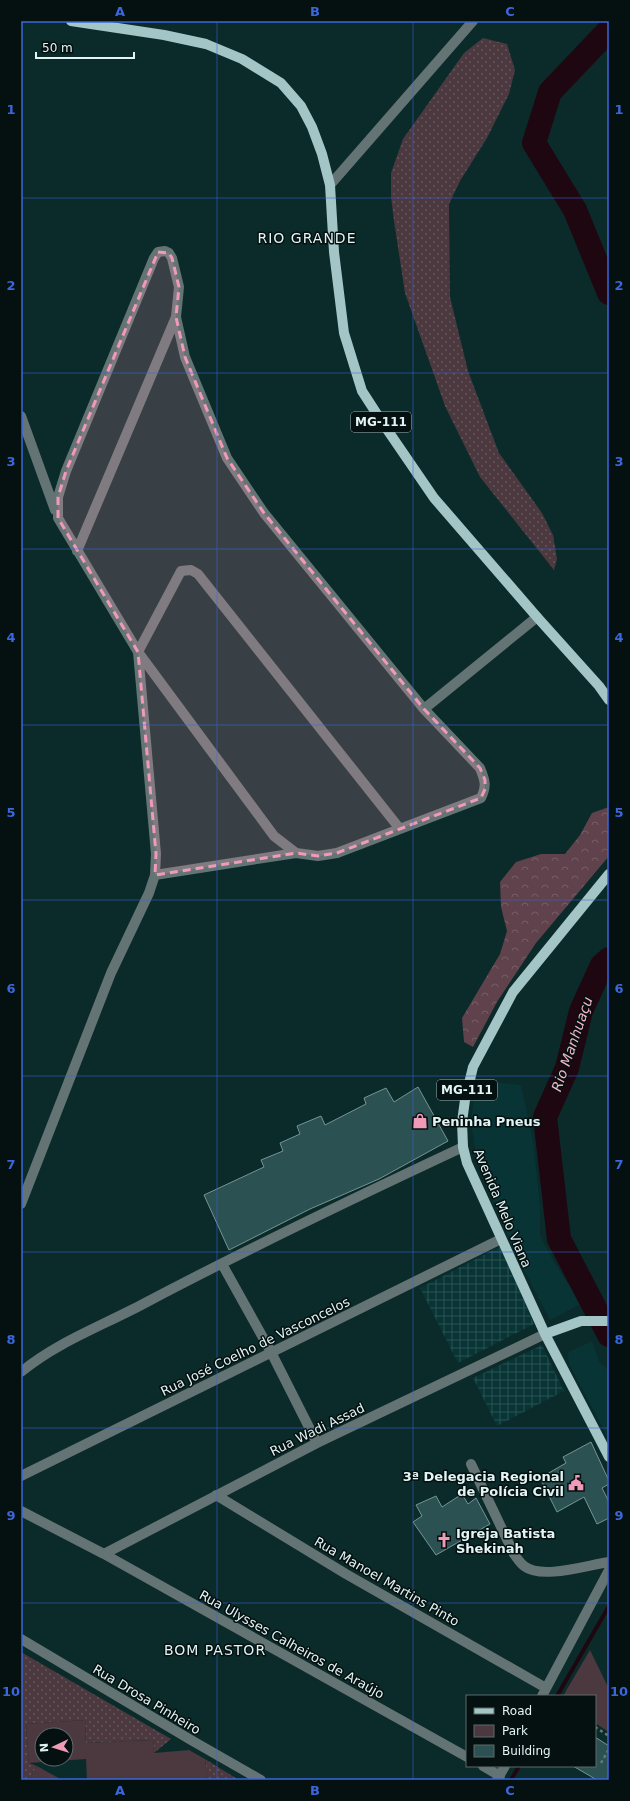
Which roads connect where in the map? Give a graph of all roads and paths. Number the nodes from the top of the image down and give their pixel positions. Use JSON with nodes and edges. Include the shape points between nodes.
{"nodes":[{"id":1,"x":71,"y":21,"type":"edge"},
{"id":2,"x":473,"y":21,"type":"edge"},
{"id":3,"x":330,"y":185,"type":"junction"},
{"id":4,"x":176,"y":317,"type":"junction"},
{"id":5,"x":21,"y":416,"type":"edge"},
{"id":6,"x":58,"y":518,"type":"junction"},
{"id":7,"x":77,"y":552,"type":"junction"},
{"id":8,"x":537,"y":617,"type":"junction"},
{"id":9,"x":138,"y":652,"type":"junction"},
{"id":10,"x":609,"y":700,"type":"edge"},
{"id":11,"x":424,"y":709,"type":"junction"},
{"id":12,"x":400,"y":829,"type":"junction"},
{"id":13,"x":296,"y":853,"type":"junction"},
{"id":14,"x":609,"y":874,"type":"edge"},
{"id":15,"x":155,"y":875,"type":"junction"},
{"id":16,"x":463,"y":1147,"type":"junction"},
{"id":17,"x":21,"y":1204,"type":"edge"},
{"id":18,"x":501,"y":1239,"type":"junction"},
{"id":19,"x":222,"y":1264,"type":"junction"},
{"id":20,"x":609,"y":1321,"type":"edge"},
{"id":21,"x":545,"y":1334,"type":"junction"},
{"id":22,"x":271,"y":1352,"type":"junction"},
{"id":23,"x":21,"y":1372,"type":"edge"},
{"id":24,"x":317,"y":1443,"type":"junction"},
{"id":25,"x":609,"y":1457,"type":"edge"},
{"id":26,"x":471,"y":1464,"type":"dead end"},
{"id":27,"x":21,"y":1476,"type":"edge"},
{"id":28,"x":216,"y":1495,"type":"junction"},
{"id":29,"x":21,"y":1511,"type":"edge"},
{"id":30,"x":104,"y":1554,"type":"junction"},
{"id":31,"x":609,"y":1562,"type":"edge"},
{"id":32,"x":609,"y":1570,"type":"edge"},
{"id":33,"x":21,"y":1639,"type":"edge"},
{"id":34,"x":544,"y":1692,"type":"edge"},
{"id":35,"x":596,"y":1728,"type":"edge"},
{"id":36,"x":609,"y":1736,"type":"edge"},
{"id":37,"x":609,"y":1749,"type":"edge"},
{"id":38,"x":466,"y":1756,"type":"edge"},
{"id":39,"x":601,"y":1763,"type":"dead end"},
{"id":40,"x":483,"y":1767,"type":"edge"},
{"id":41,"x":504,"y":1767,"type":"edge"},
{"id":42,"x":498,"y":1778,"type":"edge"},
{"id":43,"x":261,"y":1780,"type":"edge"}],
"edges":[{"from":1,"to":3,"type":"main road","number":"MG-111","via":[[206,44],[242,59],[281,83],[301,106],[312,127]]},
{"from":2,"to":3,"type":"street"},
{"from":3,"to":8,"type":"main road","number":"MG-111","via":[[334,252],[344,333],[362,391],[434,498]]},
{"from":4,"to":6,"type":"street","via":[[179,287],[172,258],[169,253],[158,252],[66,471],[58,497]]},
{"from":4,"to":7,"type":"street"},
{"from":4,"to":11,"type":"street","via":[[185,357],[227,458],[264,513]]},
{"from":5,"to":6,"type":"street"},
{"from":6,"to":7,"type":"street"},
{"from":7,"to":9,"type":"street"},
{"from":8,"to":10,"type":"main road","number":"MG-111"},
{"from":8,"to":11,"type":"street"},
{"from":9,"to":12,"type":"street","via":[[181,571],[191,570],[198,574]]},
{"from":9,"to":13,"type":"street","via":[[274,836]]},
{"from":9,"to":15,"type":"street","via":[[156,854]]},
{"from":11,"to":12,"type":"street","via":[[480,768],[486,789],[481,798]]},
{"from":12,"to":13,"type":"street","via":[[337,853],[318,856]]},
{"from":13,"to":15,"type":"street"},
{"from":14,"to":16,"type":"main road","name":"Avenida Melo Viana","number":"MG-111","via":[[512,992],[473,1067],[462,1122]]},
{"from":15,"to":17,"type":"street","via":[[150,893],[111,973]]},
{"from":16,"to":18,"type":"main road","name":"Avenida Melo Viana","number":"MG-111","via":[[467,1163]]},
{"from":16,"to":19,"type":"street","via":[[336,1206]]},
{"from":18,"to":21,"type":"main road","name":"Avenida Melo Viana","number":"MG-111"},
{"from":18,"to":22,"type":"street","name":"Rua José Coelho de Vasconcelos"},
{"from":19,"to":22,"type":"street"},
{"from":19,"to":23,"type":"street","via":[[72,1340]]},
{"from":20,"to":21,"type":"main road","via":[[581,1321]]},
{"from":21,"to":24,"type":"street","name":"Rua Wadi Assad"},
{"from":21,"to":25,"type":"main road","name":"Avenida Melo Viana","number":"MG-111"},
{"from":22,"to":24,"type":"street"},
{"from":22,"to":27,"type":"street","name":"Rua José Coelho de Vasconcelos"},
{"from":24,"to":28,"type":"street","name":"Rua Wadi Assad"},
{"from":26,"to":31,"type":"street","via":[[514,1554],[524,1566],[536,1571],[550,1572]]},
{"from":28,"to":30,"type":"street","name":"Rua Wadi Assad"},
{"from":28,"to":34,"type":"street","name":"Rua Manoel Martins Pinto"},
{"from":29,"to":30,"type":"street","name":"Rua Ulysses Calheiros de Araújo"},
{"from":30,"to":38,"type":"street","name":"Rua Ulysses Calheiros de Araújo"},
{"from":32,"to":34,"type":"street"},
{"from":33,"to":43,"type":"street","name":"Rua Drosa Pinheiro"},
{"from":35,"to":36,"type":"path"},
{"from":37,"to":39,"type":"path"},
{"from":40,"to":42,"type":"street"},
{"from":41,"to":42,"type":"street"}]}
